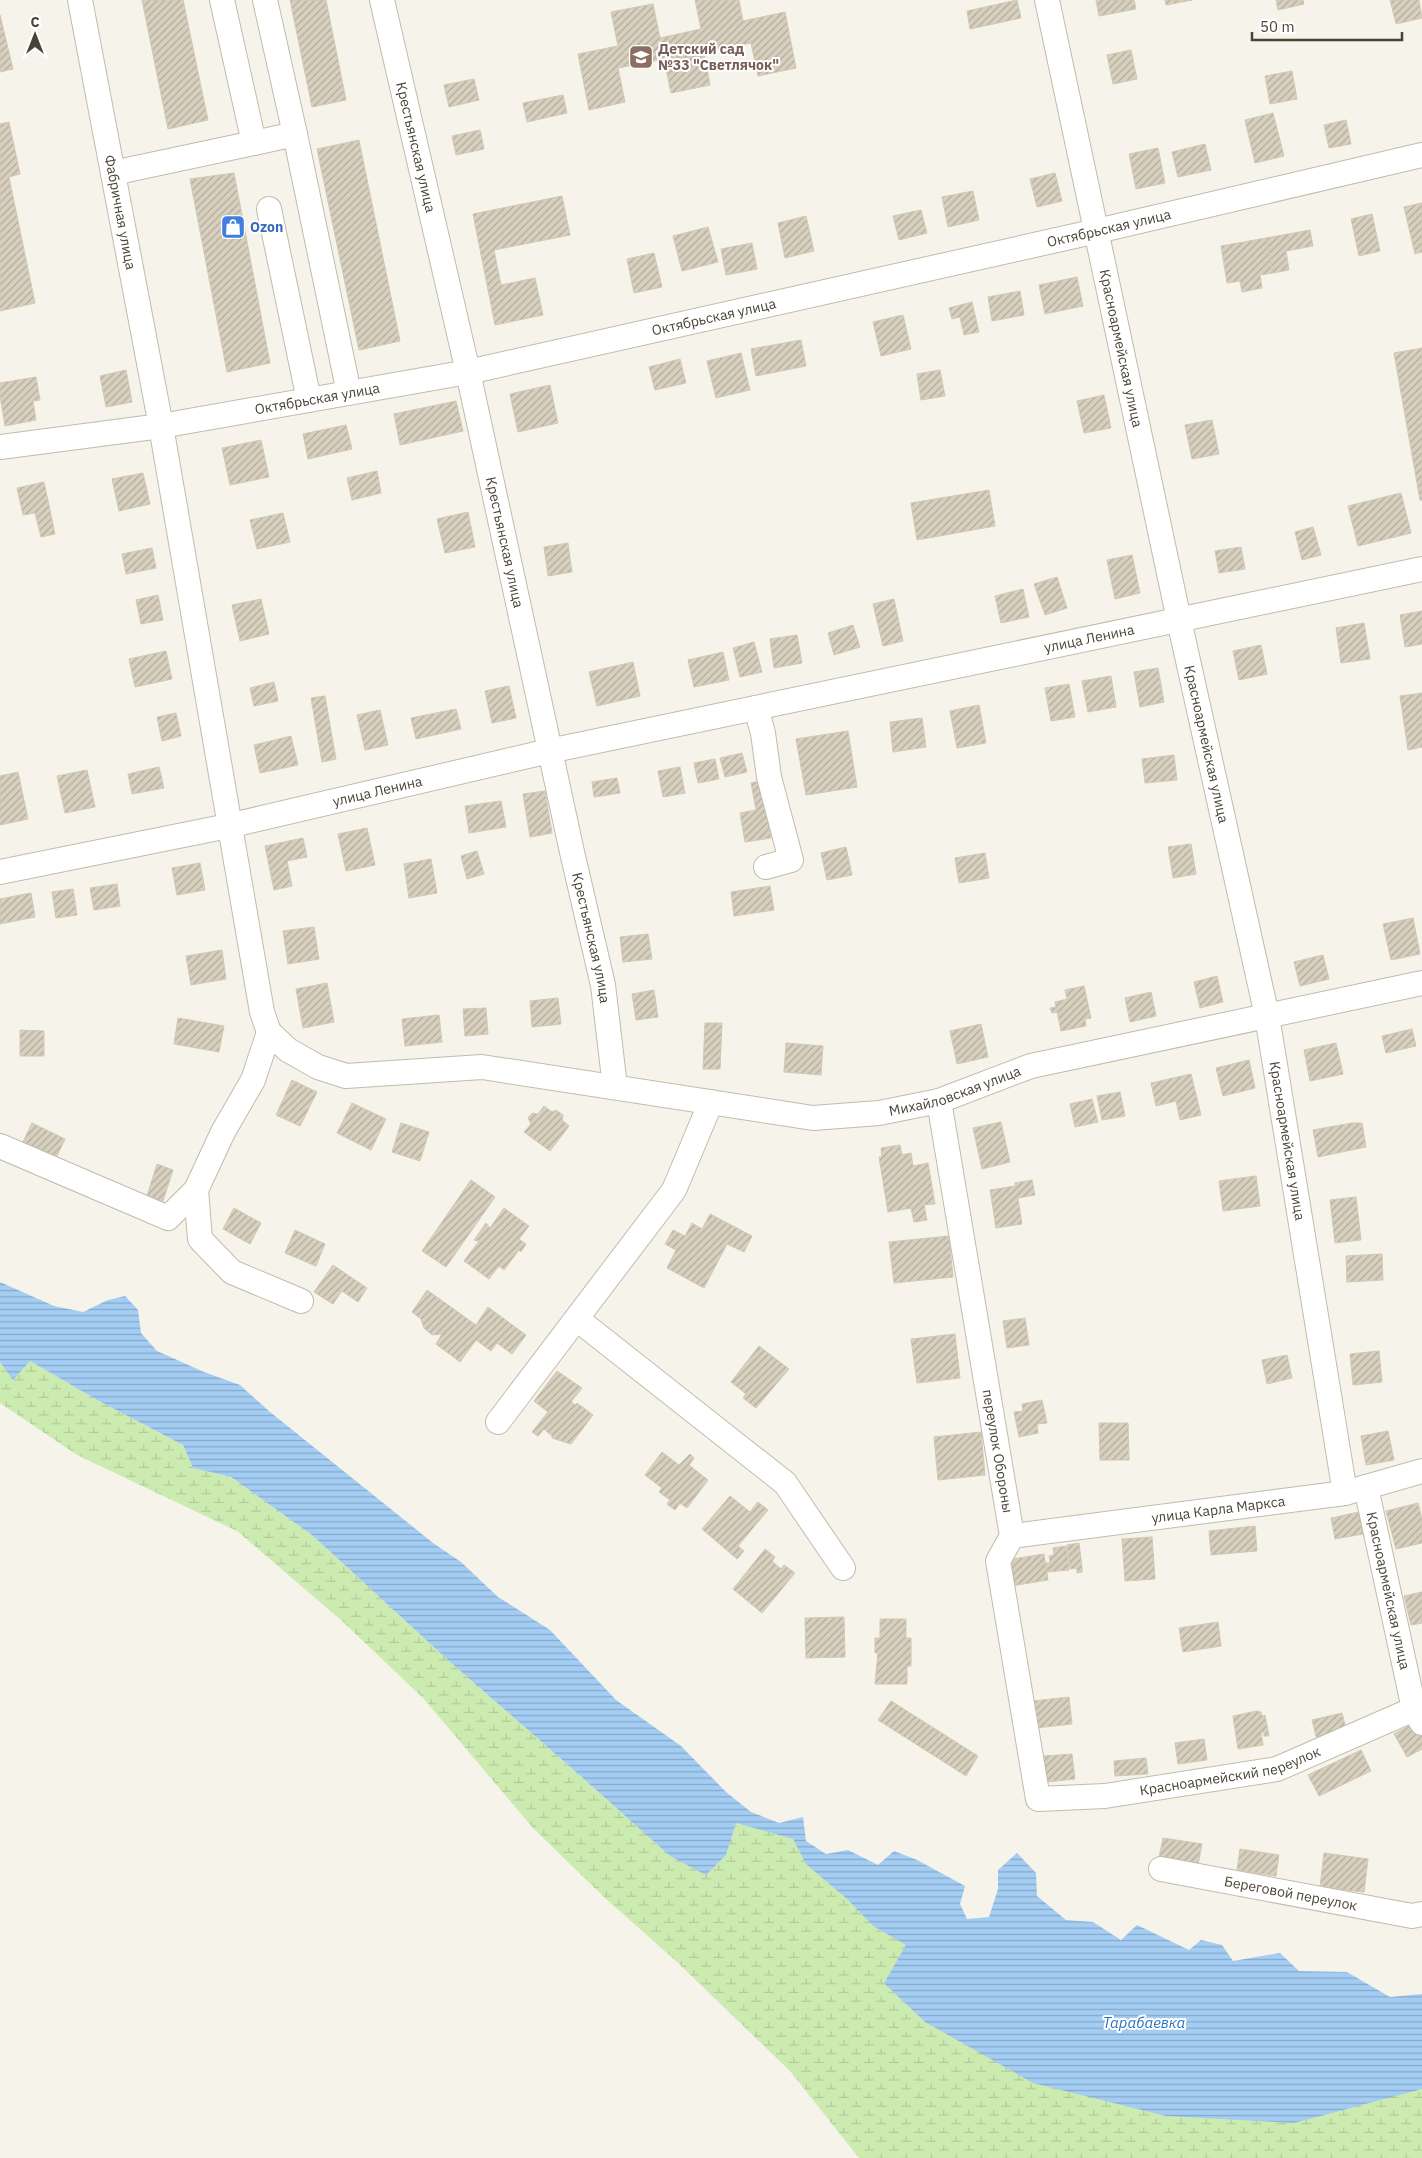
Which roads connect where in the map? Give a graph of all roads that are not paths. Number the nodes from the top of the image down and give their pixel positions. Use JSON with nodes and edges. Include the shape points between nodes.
{"nodes":[{"id":1,"x":80,"y":0,"type":"edge"},
{"id":2,"x":222,"y":0,"type":"edge"},
{"id":3,"x":265,"y":0,"type":"edge"},
{"id":4,"x":382,"y":0,"type":"edge"},
{"id":5,"x":1047,"y":0,"type":"edge"},
{"id":6,"x":296,"y":134,"type":"junction"},
{"id":7,"x":254,"y":143,"type":"junction"},
{"id":8,"x":1422,"y":154,"type":"edge"},
{"id":9,"x":113,"y":173,"type":"junction"},
{"id":10,"x":269,"y":209,"type":"dead end"},
{"id":11,"x":1096,"y":231,"type":"junction"},
{"id":12,"x":468,"y":372,"type":"junction"},
{"id":13,"x":349,"y":393,"type":"junction"},
{"id":14,"x":309,"y":400,"type":"junction"},
{"id":15,"x":161,"y":426,"type":"junction"},
{"id":16,"x":0,"y":447,"type":"edge"},
{"id":17,"x":1422,"y":569,"type":"edge"},
{"id":18,"x":1180,"y":620,"type":"junction"},
{"id":19,"x":756,"y":708,"type":"junction"},
{"id":20,"x":550,"y":751,"type":"junction"},
{"id":21,"x":228,"y":826,"type":"junction"},
{"id":22,"x":766,"y":867,"type":"dead end"},
{"id":23,"x":0,"y":872,"type":"edge"},
{"id":24,"x":1422,"y":983,"type":"edge"},
{"id":25,"x":1267,"y":1016,"type":"junction"},
{"id":26,"x":269,"y":1032,"type":"junction"},
{"id":27,"x":615,"y":1087,"type":"junction"},
{"id":28,"x":939,"y":1101,"type":"junction"},
{"id":29,"x":711,"y":1102,"type":"junction"},
{"id":30,"x":0,"y":1146,"type":"edge"},
{"id":31,"x":196,"y":1190,"type":"junction"},
{"id":32,"x":301,"y":1301,"type":"dead end"},
{"id":33,"x":577,"y":1319,"type":"junction"},
{"id":34,"x":498,"y":1422,"type":"dead end"},
{"id":35,"x":1422,"y":1471,"type":"edge"},
{"id":36,"x":1355,"y":1490,"type":"junction"},
{"id":37,"x":1012,"y":1536,"type":"junction"},
{"id":38,"x":843,"y":1568,"type":"dead end"},
{"id":39,"x":1418,"y":1716,"type":"edge"},
{"id":40,"x":1161,"y":1868,"type":"dead end"},
{"id":41,"x":1422,"y":1914,"type":"edge"}],
"edges":[{"from":1,"to":9,"type":"street","name":"Фабричная улица"},
{"from":2,"to":7,"type":"street"},
{"from":3,"to":6,"type":"street"},
{"from":4,"to":12,"type":"street","name":"Крестьянская улица"},
{"from":5,"to":11,"type":"street","name":"Красноармейская улица"},
{"from":6,"to":7,"type":"street"},
{"from":6,"to":13,"type":"street"},
{"from":7,"to":9,"type":"street"},
{"from":8,"to":11,"type":"street","name":"Октябрьская улица"},
{"from":9,"to":15,"type":"street","name":"Фабричная улица"},
{"from":10,"to":14,"type":"street"},
{"from":11,"to":12,"type":"street","name":"Октябрьская улица"},
{"from":11,"to":18,"type":"street","name":"Красноармейская улица"},
{"from":12,"to":13,"type":"street","name":"Октябрьская улица"},
{"from":12,"to":20,"type":"street","name":"Крестьянская улица"},
{"from":13,"to":14,"type":"street","name":"Октябрьская улица"},
{"from":14,"to":15,"type":"street","name":"Октябрьская улица"},
{"from":15,"to":16,"type":"street","name":"Октябрьская улица"},
{"from":15,"to":21,"type":"street","name":"Фабричная улица"},
{"from":17,"to":18,"type":"street","name":"улица Ленина"},
{"from":18,"to":19,"type":"street","name":"улица Ленина"},
{"from":18,"to":25,"type":"street","name":"Красноармейская улица"},
{"from":19,"to":20,"type":"street","name":"улица Ленина"},
{"from":19,"to":22,"type":"street","via":[[769,777],[791,860]]},
{"from":20,"to":21,"type":"street","name":"улица Ленина"},
{"from":20,"to":27,"type":"street","name":"Крестьянская улица","via":[[602,985]]},
{"from":21,"to":23,"type":"street","name":"улица Ленина"},
{"from":21,"to":26,"type":"street","name":"Фабричная улица","via":[[262,1012]]},
{"from":24,"to":25,"type":"street","name":"Михайловская улица"},
{"from":25,"to":28,"type":"street","name":"Михайловская улица","via":[[1031,1066]]},
{"from":25,"to":36,"type":"street","name":"Красноармейская улица"},
{"from":26,"to":27,"type":"street","name":"Михайловская улица","via":[[288,1050],[310,1063],[346,1076],[482,1067]]},
{"from":26,"to":31,"type":"street","via":[[253,1080],[223,1132]]},
{"from":27,"to":29,"type":"street","name":"Михайловская улица"},
{"from":28,"to":29,"type":"street","name":"Михайловская улица","via":[[879,1113],[813,1118]]},
{"from":28,"to":37,"type":"street","name":"переулок Обороны"},
{"from":29,"to":33,"type":"street","via":[[674,1190]]},
{"from":30,"to":31,"type":"street","via":[[168,1218]]},
{"from":31,"to":32,"type":"street","via":[[200,1239],[232,1272]]},
{"from":33,"to":34,"type":"street"},
{"from":33,"to":38,"type":"street","via":[[785,1484]]},
{"from":35,"to":36,"type":"street","name":"улица Карла Маркса"},
{"from":36,"to":37,"type":"street","name":"улица Карла Маркса"},
{"from":36,"to":39,"type":"street","name":"Красноармейская улица"},
{"from":37,"to":39,"type":"street","name":"Красноармейский переулок","via":[[998,1561],[1038,1799],[1105,1796],[1277,1769]]},
{"from":40,"to":41,"type":"street","name":"Береговой переулок","via":[[1412,1916]]}]}
